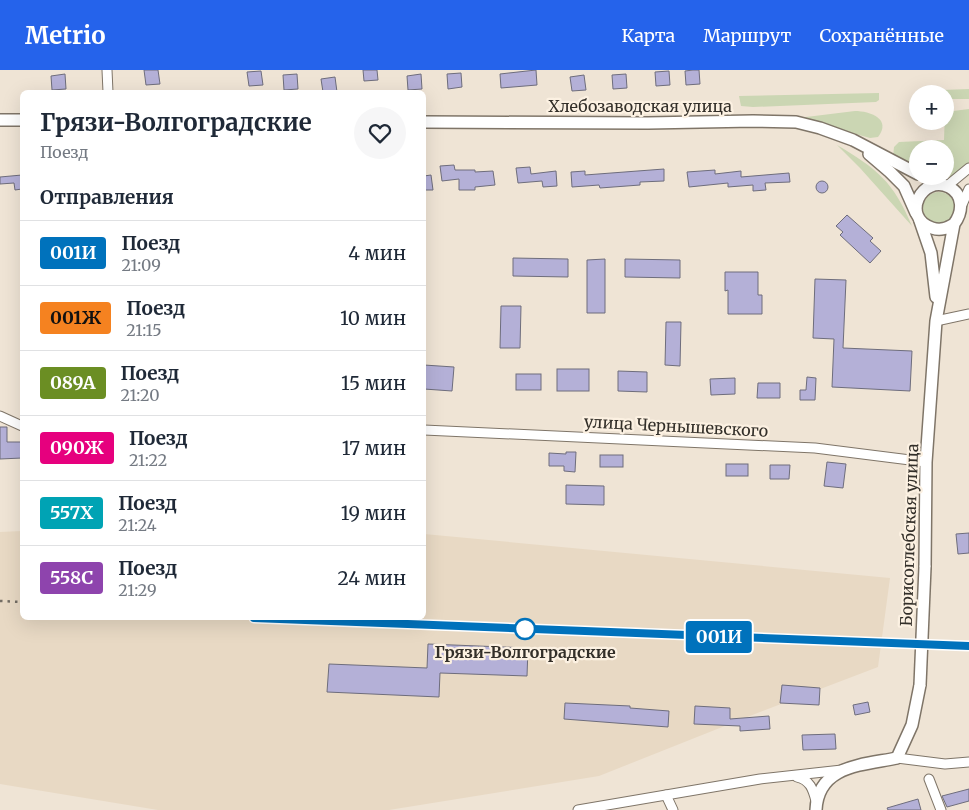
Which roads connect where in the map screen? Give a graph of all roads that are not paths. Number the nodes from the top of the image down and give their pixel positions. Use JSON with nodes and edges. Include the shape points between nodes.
{"nodes":[{"id":1,"x":107,"y":70,"type":"edge"},
{"id":2,"x":108,"y":90,"type":"edge"},
{"id":3,"x":0,"y":120,"type":"edge"},
{"id":4,"x":20,"y":120,"type":"edge"},
{"id":5,"x":426,"y":122,"type":"edge"},
{"id":6,"x":853,"y":140,"type":"junction"},
{"id":7,"x":969,"y":168,"type":"edge"},
{"id":8,"x":909,"y":169,"type":"edge"},
{"id":9,"x":943,"y":186,"type":"junction"},
{"id":10,"x":969,"y":189,"type":"edge"},
{"id":11,"x":961,"y":207,"type":"junction"},
{"id":12,"x":918,"y":217,"type":"junction"},
{"id":13,"x":954,"y":224,"type":"junction"},
{"id":14,"x":969,"y":314,"type":"edge"},
{"id":15,"x":936,"y":315,"type":"junction"},
{"id":16,"x":0,"y":416,"type":"edge"},
{"id":17,"x":20,"y":425,"type":"edge"},
{"id":18,"x":426,"y":430,"type":"edge"},
{"id":19,"x":926,"y":462,"type":"junction"},
{"id":20,"x":897,"y":758,"type":"junction"},
{"id":21,"x":969,"y":762,"type":"edge"},
{"id":22,"x":842,"y":770,"type":"junction"},
{"id":23,"x":794,"y":776,"type":"junction"},
{"id":24,"x":930,"y":779,"type":"dead end"},
{"id":25,"x":666,"y":794,"type":"junction"},
{"id":26,"x":816,"y":805,"type":"edge"},
{"id":27,"x":578,"y":810,"type":"edge"},
{"id":28,"x":673,"y":810,"type":"edge"},
{"id":29,"x":940,"y":810,"type":"edge"}],
"edges":[{"from":1,"to":2,"type":"street"},
{"from":3,"to":4,"type":"street"},
{"from":5,"to":6,"type":"street","name":"Хлебозаводская улица","via":[[796,122]]},
{"from":6,"to":8,"type":"street"},
{"from":6,"to":12,"type":"street","via":[[904,186]]},
{"from":7,"to":9,"type":"street"},
{"from":9,"to":11,"type":"street","via":[[954,191]]},
{"from":9,"to":12,"type":"street","via":[[929,187],[920,194]]},
{"from":10,"to":11,"type":"street"},
{"from":11,"to":13,"type":"street","via":[[960,216]]},
{"from":12,"to":13,"type":"street","via":[[925,226],[938,230]]},
{"from":12,"to":15,"type":"street","via":[[931,253]]},
{"from":13,"to":15,"type":"street"},
{"from":14,"to":15,"type":"street"},
{"from":15,"to":19,"type":"street","name":"Борисоглебская улица"},
{"from":16,"to":17,"type":"street"},
{"from":18,"to":19,"type":"street","name":"улица Чернышевского","via":[[815,448]]},
{"from":19,"to":20,"type":"street","name":"Борисоглебская улица","bridge":true,"via":[[920,685],[912,725]]},
{"from":20,"to":21,"type":"street","via":[[944,764]]},
{"from":20,"to":22,"type":"street"},
{"from":22,"to":23,"type":"street"},
{"from":22,"to":26,"type":"street","via":[[826,781]]},
{"from":23,"to":25,"type":"street"},
{"from":23,"to":26,"type":"street","via":[[812,786]]},
{"from":24,"to":29,"type":"street"},
{"from":25,"to":27,"type":"street"},
{"from":25,"to":28,"type":"street"}]}
